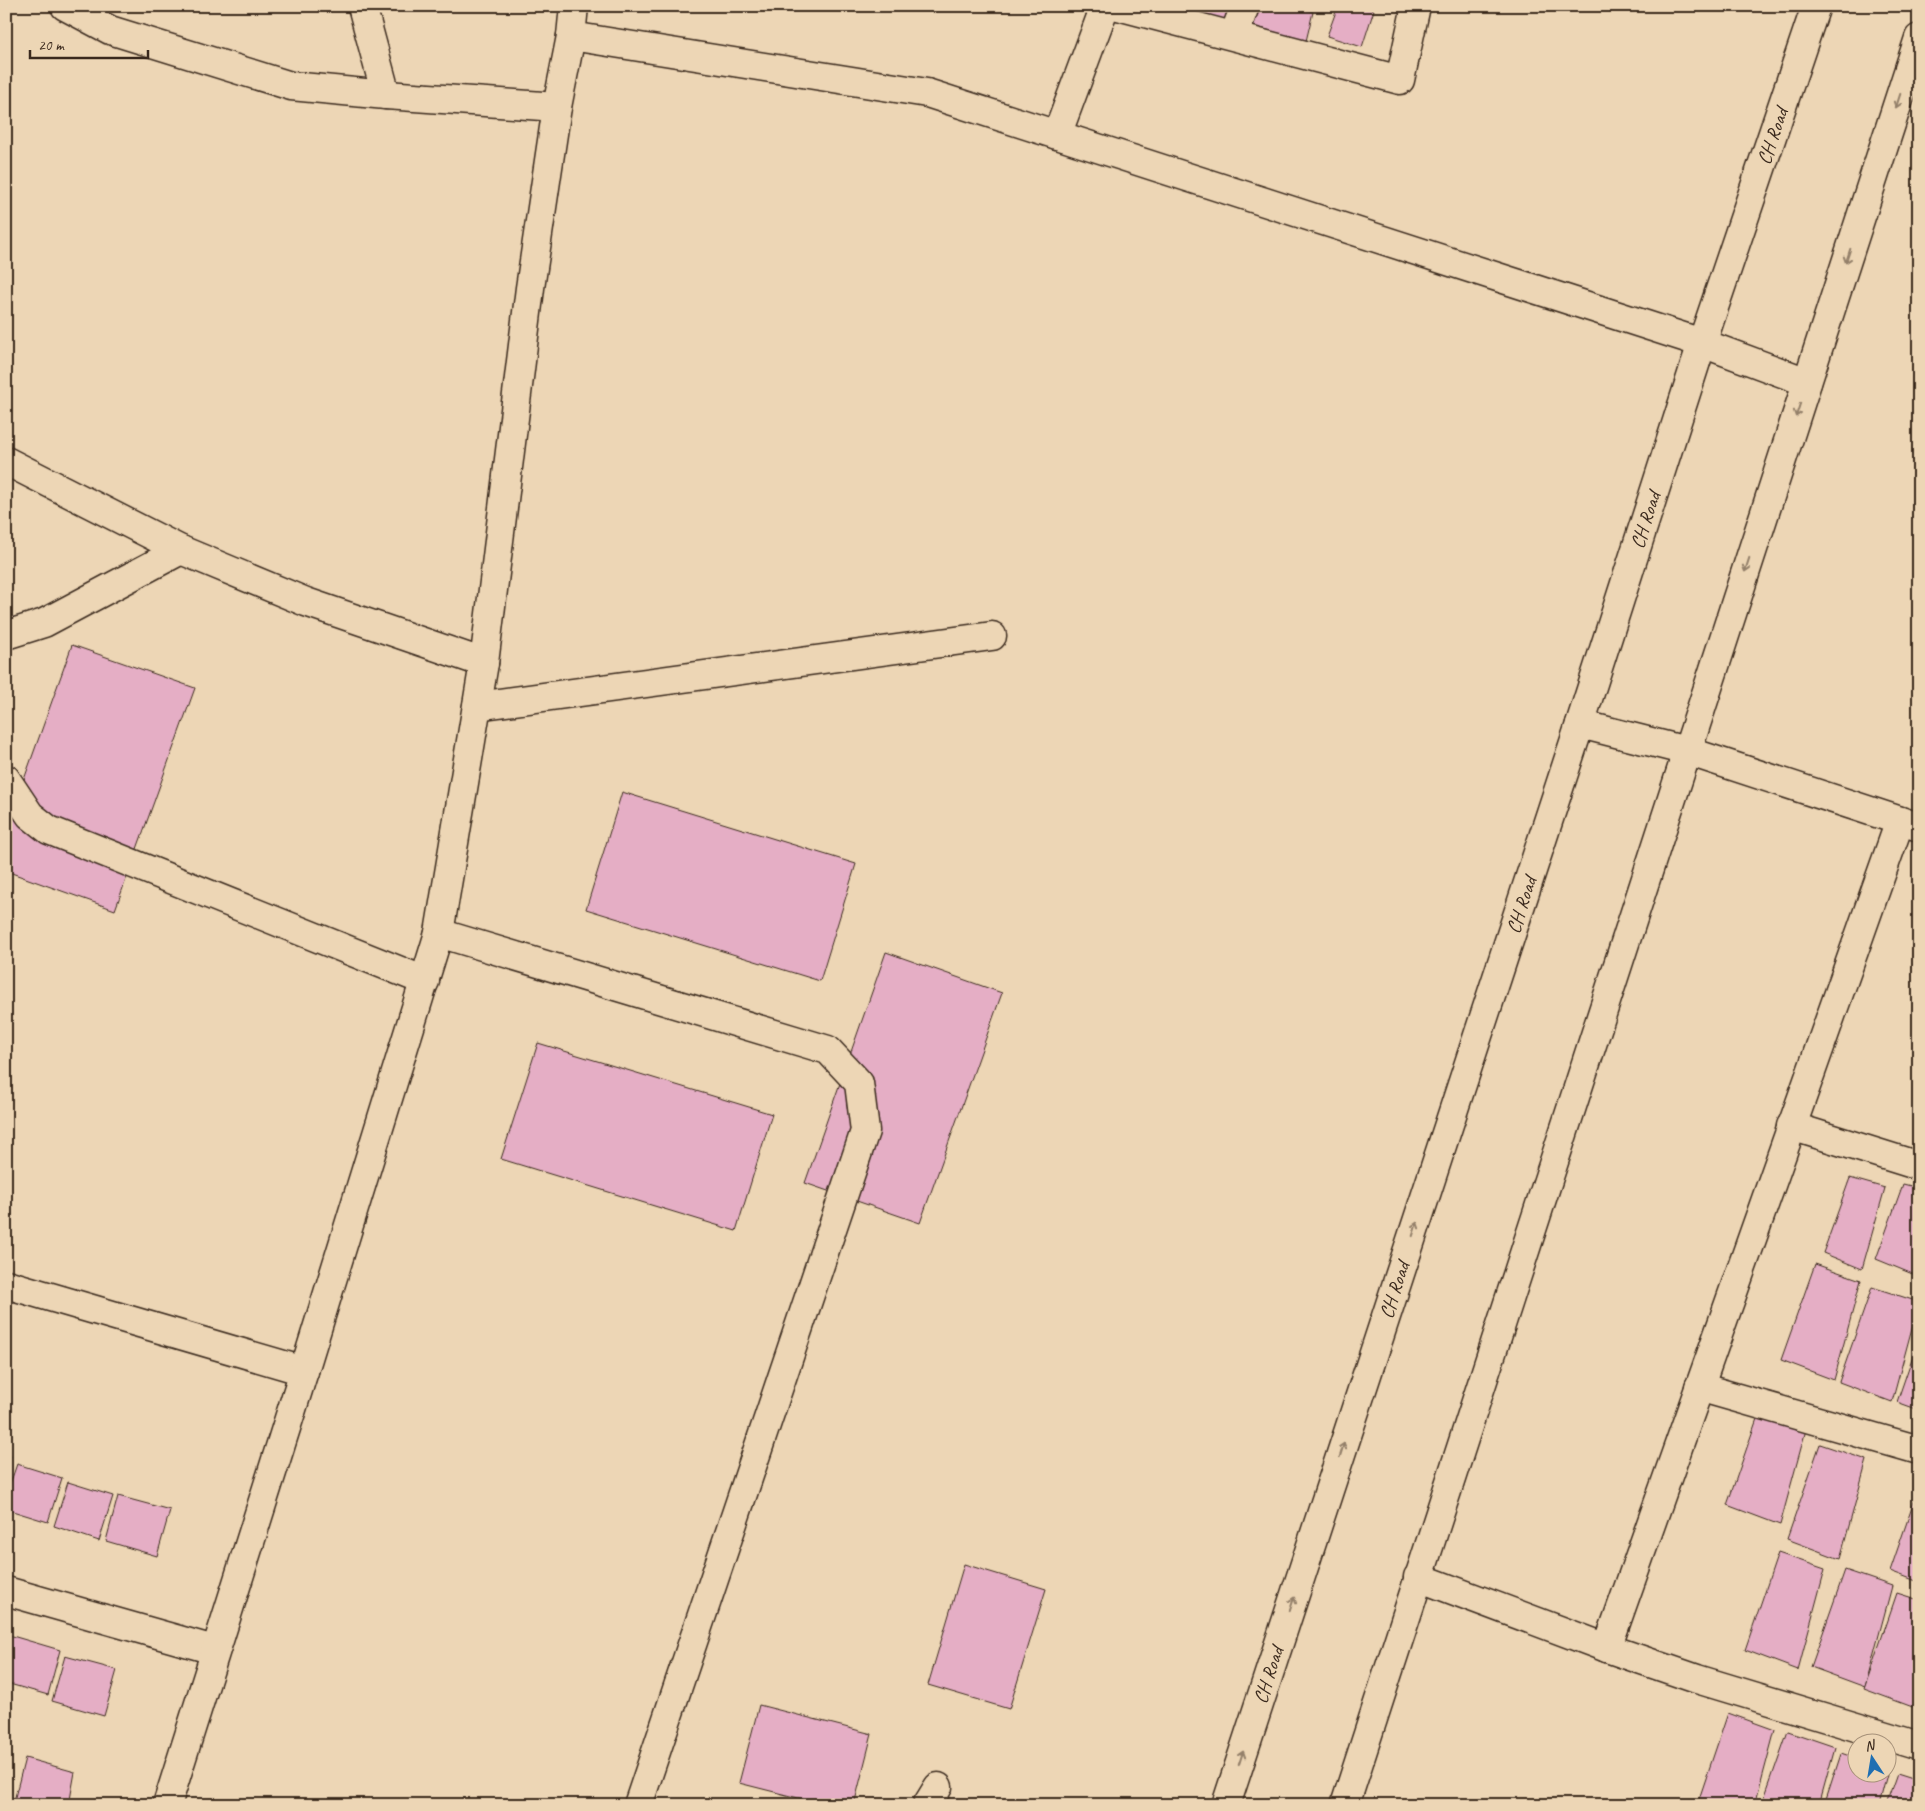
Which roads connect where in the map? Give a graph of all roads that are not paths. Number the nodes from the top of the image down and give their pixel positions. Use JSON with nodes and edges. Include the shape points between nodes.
{"nodes":[{"id":1,"x":65,"y":6,"type":"edge"},
{"id":2,"x":362,"y":6,"type":"edge"},
{"id":3,"x":574,"y":6,"type":"edge"},
{"id":4,"x":1105,"y":6,"type":"edge"},
{"id":5,"x":1118,"y":6,"type":"edge"},
{"id":6,"x":1245,"y":6,"type":"edge"},
{"id":7,"x":1416,"y":6,"type":"edge"},
{"id":8,"x":1816,"y":6,"type":"edge"},
{"id":9,"x":571,"y":36,"type":"junction"},
{"id":10,"x":1234,"y":36,"type":"junction"},
{"id":11,"x":1919,"y":38,"type":"edge"},
{"id":12,"x":386,"y":95,"type":"junction"},
{"id":13,"x":557,"y":107,"type":"junction"},
{"id":14,"x":1057,"y":135,"type":"junction"},
{"id":15,"x":1702,"y":343,"type":"junction"},
{"id":16,"x":1807,"y":382,"type":"junction"},
{"id":17,"x":6,"y":461,"type":"edge"},
{"id":18,"x":181,"y":550,"type":"junction"},
{"id":19,"x":6,"y":635,"type":"edge"},
{"id":20,"x":992,"y":636,"type":"dead end"},
{"id":21,"x":484,"y":663,"type":"junction"},
{"id":22,"x":476,"y":706,"type":"junction"},
{"id":23,"x":1580,"y":724,"type":"junction"},
{"id":24,"x":1687,"y":751,"type":"junction"},
{"id":25,"x":6,"y":779,"type":"edge"},
{"id":26,"x":1909,"y":824,"type":"edge"},
{"id":27,"x":439,"y":933,"type":"junction"},
{"id":28,"x":425,"y":981,"type":"junction"},
{"id":29,"x":1791,"y":1126,"type":"junction"},
{"id":30,"x":1919,"y":1166,"type":"edge"},
{"id":31,"x":6,"y":1284,"type":"edge"},
{"id":32,"x":304,"y":1371,"type":"junction"},
{"id":33,"x":1700,"y":1387,"type":"junction"},
{"id":34,"x":1919,"y":1450,"type":"edge"},
{"id":35,"x":1418,"y":1577,"type":"junction"},
{"id":36,"x":6,"y":1591,"type":"edge"},
{"id":37,"x":1607,"y":1648,"type":"junction"},
{"id":38,"x":214,"y":1650,"type":"junction"},
{"id":39,"x":1919,"y":1746,"type":"edge"},
{"id":40,"x":167,"y":1805,"type":"edge"},
{"id":41,"x":638,"y":1805,"type":"edge"},
{"id":42,"x":1226,"y":1805,"type":"edge"},
{"id":43,"x":1345,"y":1805,"type":"edge"}],
"edges":[{"from":1,"to":12,"type":"street","via":[[110,30],[291,86]]},
{"from":2,"to":12,"type":"street"},
{"from":3,"to":9,"type":"street"},
{"from":4,"to":14,"type":"street"},
{"from":5,"to":10,"type":"street"},
{"from":6,"to":10,"type":"street"},
{"from":7,"to":10,"type":"street","via":[[1400,80]]},
{"from":8,"to":15,"type":"street","name":"CH Road"},
{"from":9,"to":13,"type":"street"},
{"from":9,"to":14,"type":"street","via":[[927,93]]},
{"from":11,"to":16,"type":"street","one_way":true},
{"from":12,"to":13,"type":"street"},
{"from":13,"to":21,"type":"street","via":[[530,288]]},
{"from":14,"to":15,"type":"street"},
{"from":15,"to":16,"type":"street"},
{"from":15,"to":23,"type":"street","name":"CH Road"},
{"from":16,"to":24,"type":"street","one_way":true},
{"from":17,"to":18,"type":"street"},
{"from":18,"to":19,"type":"street","via":[[44,623]]},
{"from":18,"to":21,"type":"street","via":[[306,602]]},
{"from":20,"to":22,"type":"street"},
{"from":21,"to":22,"type":"street"},
{"from":22,"to":27,"type":"street"},
{"from":23,"to":24,"type":"street"},
{"from":42,"to":23,"type":"street","name":"CH Road","one_way":true},
{"from":24,"to":26,"type":"street"},
{"from":24,"to":35,"type":"street"},
{"from":25,"to":28,"type":"street","via":[[30,815],[49,830]]},
{"from":26,"to":29,"type":"street"},
{"from":27,"to":28,"type":"street"},
{"from":27,"to":41,"type":"street","via":[[828,1050],[859,1083],[865,1131]]},
{"from":28,"to":32,"type":"street"},
{"from":29,"to":30,"type":"street"},
{"from":29,"to":33,"type":"street"},
{"from":31,"to":32,"type":"street"},
{"from":32,"to":38,"type":"street"},
{"from":33,"to":34,"type":"street"},
{"from":33,"to":37,"type":"street"},
{"from":35,"to":37,"type":"street"},
{"from":35,"to":43,"type":"street"},
{"from":36,"to":38,"type":"street"},
{"from":37,"to":39,"type":"street","via":[[1697,1679]]},
{"from":38,"to":40,"type":"street"}]}
